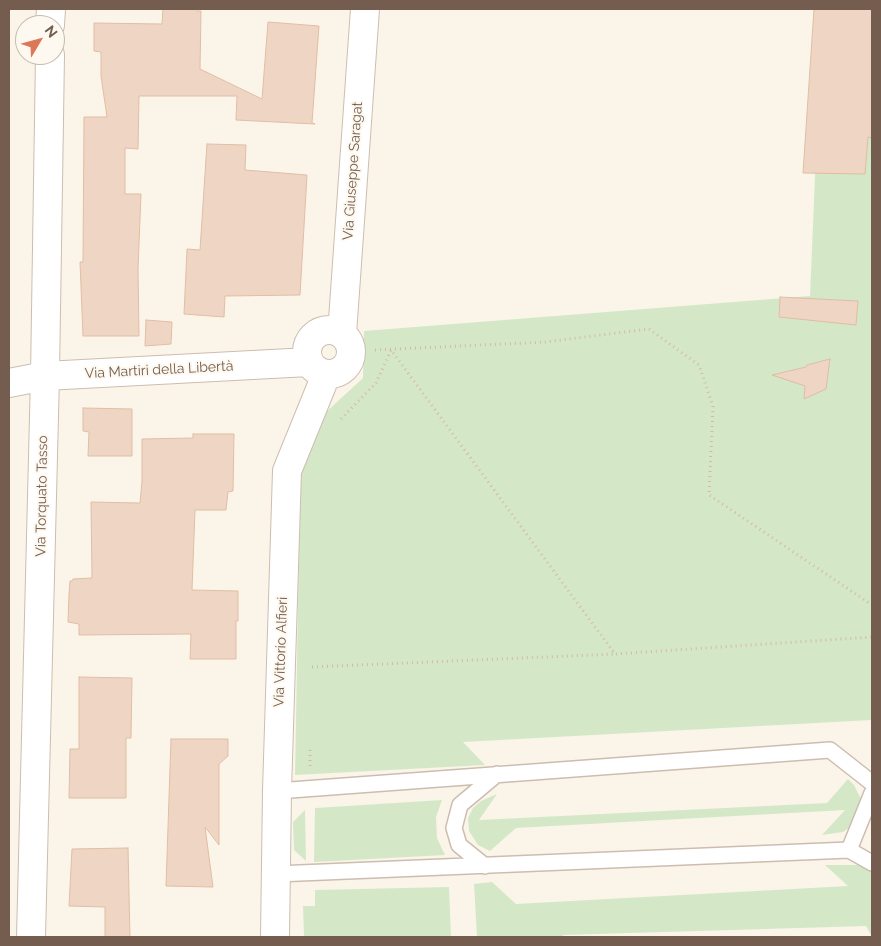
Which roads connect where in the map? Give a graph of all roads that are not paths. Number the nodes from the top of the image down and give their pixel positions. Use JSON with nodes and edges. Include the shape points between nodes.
{"nodes":[{"id":1,"x":365,"y":9,"type":"edge"},
{"id":2,"x":50,"y":65,"type":"edge"},
{"id":3,"x":318,"y":368,"type":"junction"},
{"id":4,"x":45,"y":376,"type":"junction"},
{"id":5,"x":9,"y":383,"type":"edge"},
{"id":6,"x":497,"y":774,"type":"junction"},
{"id":7,"x":872,"y":783,"type":"edge"},
{"id":8,"x":277,"y":791,"type":"junction"},
{"id":9,"x":872,"y":793,"type":"edge"},
{"id":10,"x":849,"y":850,"type":"junction"},
{"id":11,"x":872,"y":863,"type":"edge"},
{"id":12,"x":485,"y":866,"type":"junction"},
{"id":13,"x":276,"y":874,"type":"junction"},
{"id":14,"x":31,"y":937,"type":"edge"},
{"id":15,"x":275,"y":937,"type":"edge"}],
"edges":[{"from":1,"to":3,"type":"street","name":"Via Giuseppe Saragat","via":[[342,334],[350,346],[350,360],[347,367],[334,375]]},
{"from":2,"to":4,"type":"street","name":"Via Torquato Tasso"},
{"from":3,"to":4,"type":"street","name":"Via Martiri della Libertà"},
{"from":3,"to":8,"type":"street","name":"Via Vittorio Alfieri","via":[[287,472]]},
{"from":4,"to":5,"type":"street","name":"Via Martiri della Libertà"},
{"from":4,"to":14,"type":"street","name":"Via Torquato Tasso"},
{"from":6,"to":7,"type":"lane","via":[[830,750]]},
{"from":6,"to":8,"type":"lane"},
{"from":6,"to":12,"type":"lane","via":[[460,804],[454,828],[459,845]]},
{"from":8,"to":13,"type":"street","name":"Via Vittorio Alfieri"},
{"from":9,"to":10,"type":"lane"},
{"from":10,"to":11,"type":"lane"},
{"from":10,"to":12,"type":"lane"},
{"from":12,"to":13,"type":"lane"},
{"from":13,"to":15,"type":"street","name":"Via Vittorio Alfieri"}]}
